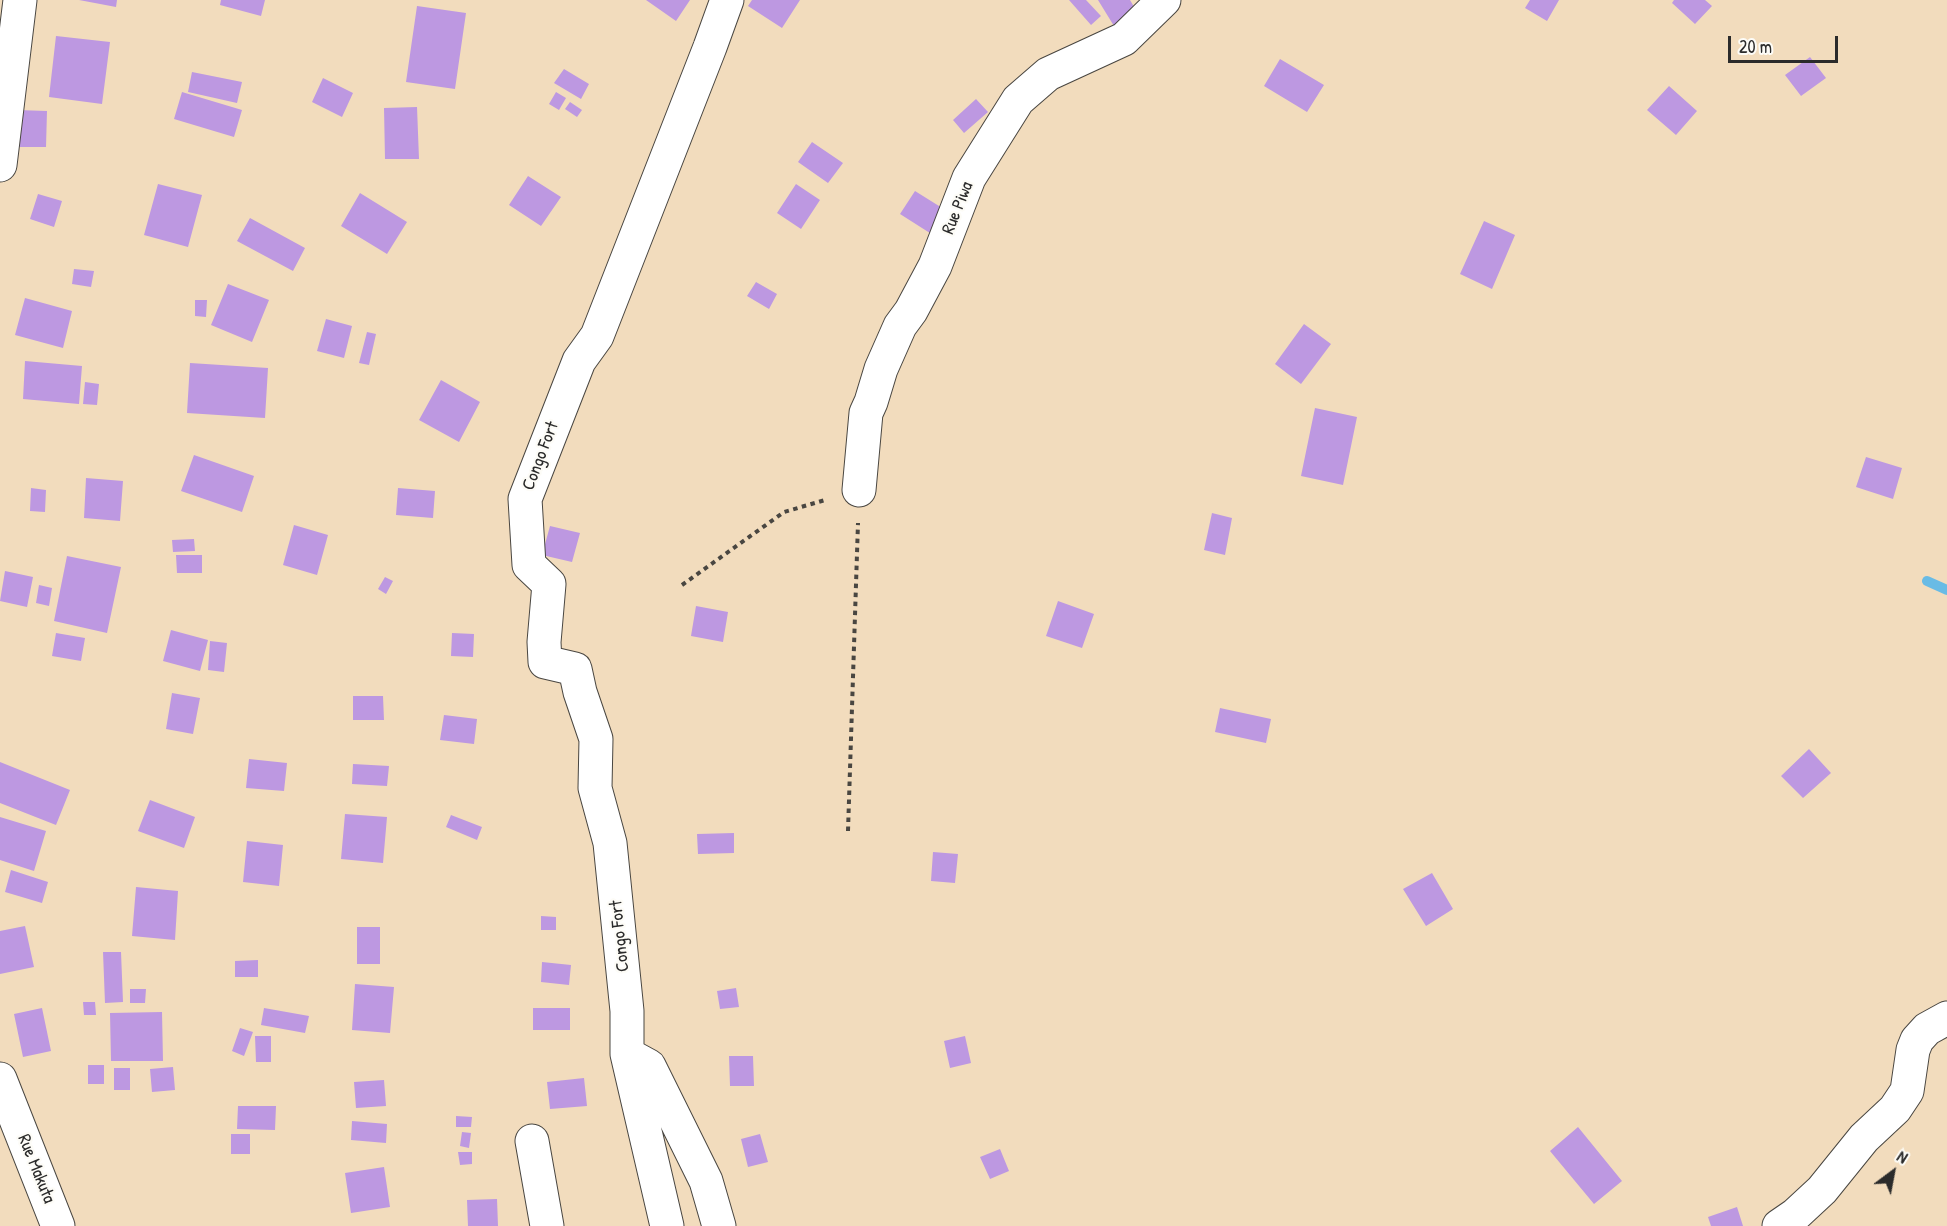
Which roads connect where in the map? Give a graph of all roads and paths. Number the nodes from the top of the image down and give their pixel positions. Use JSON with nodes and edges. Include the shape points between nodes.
{"nodes":[{"id":1,"x":20,"y":0,"type":"edge"},
{"id":2,"x":727,"y":0,"type":"edge"},
{"id":3,"x":1164,"y":0,"type":"edge"},
{"id":4,"x":0,"y":165,"type":"edge"},
{"id":5,"x":859,"y":490,"type":"junction"},
{"id":6,"x":682,"y":585,"type":"dead end"},
{"id":7,"x":848,"y":831,"type":"dead end"},
{"id":8,"x":1947,"y":1018,"type":"edge"},
{"id":9,"x":627,"y":1054,"type":"junction"},
{"id":10,"x":0,"y":1079,"type":"edge"},
{"id":11,"x":532,"y":1141,"type":"dead end"},
{"id":12,"x":58,"y":1226,"type":"edge"},
{"id":13,"x":547,"y":1226,"type":"edge"},
{"id":14,"x":667,"y":1226,"type":"edge"},
{"id":15,"x":719,"y":1226,"type":"edge"},
{"id":16,"x":1779,"y":1226,"type":"edge"}],
"edges":[{"from":1,"to":4,"type":"street"},
{"from":2,"to":9,"type":"street","name":"Congo Fort","via":[[597,336],[579,361],[525,499],[529,565],[549,584],[545,662],[575,669],[596,739],[595,788],[610,843],[627,1011]]},
{"from":3,"to":5,"type":"street","name":"Rue Piwa","via":[[1124,39],[1048,74],[1018,100],[969,178],[935,266],[900,326],[881,369],[866,413]]},
{"from":5,"to":6,"type":"path","via":[[784,512]]},
{"from":5,"to":7,"type":"path"},
{"from":8,"to":16,"type":"street","via":[[1917,1040],[1907,1091],[1895,1109],[1864,1138],[1822,1190]]},
{"from":9,"to":14,"type":"street","name":"Congo Fort"},
{"from":9,"to":15,"type":"street","via":[[649,1066],[706,1181]]},
{"from":10,"to":12,"type":"street","name":"Rue Makuta"},
{"from":11,"to":13,"type":"street"}]}
